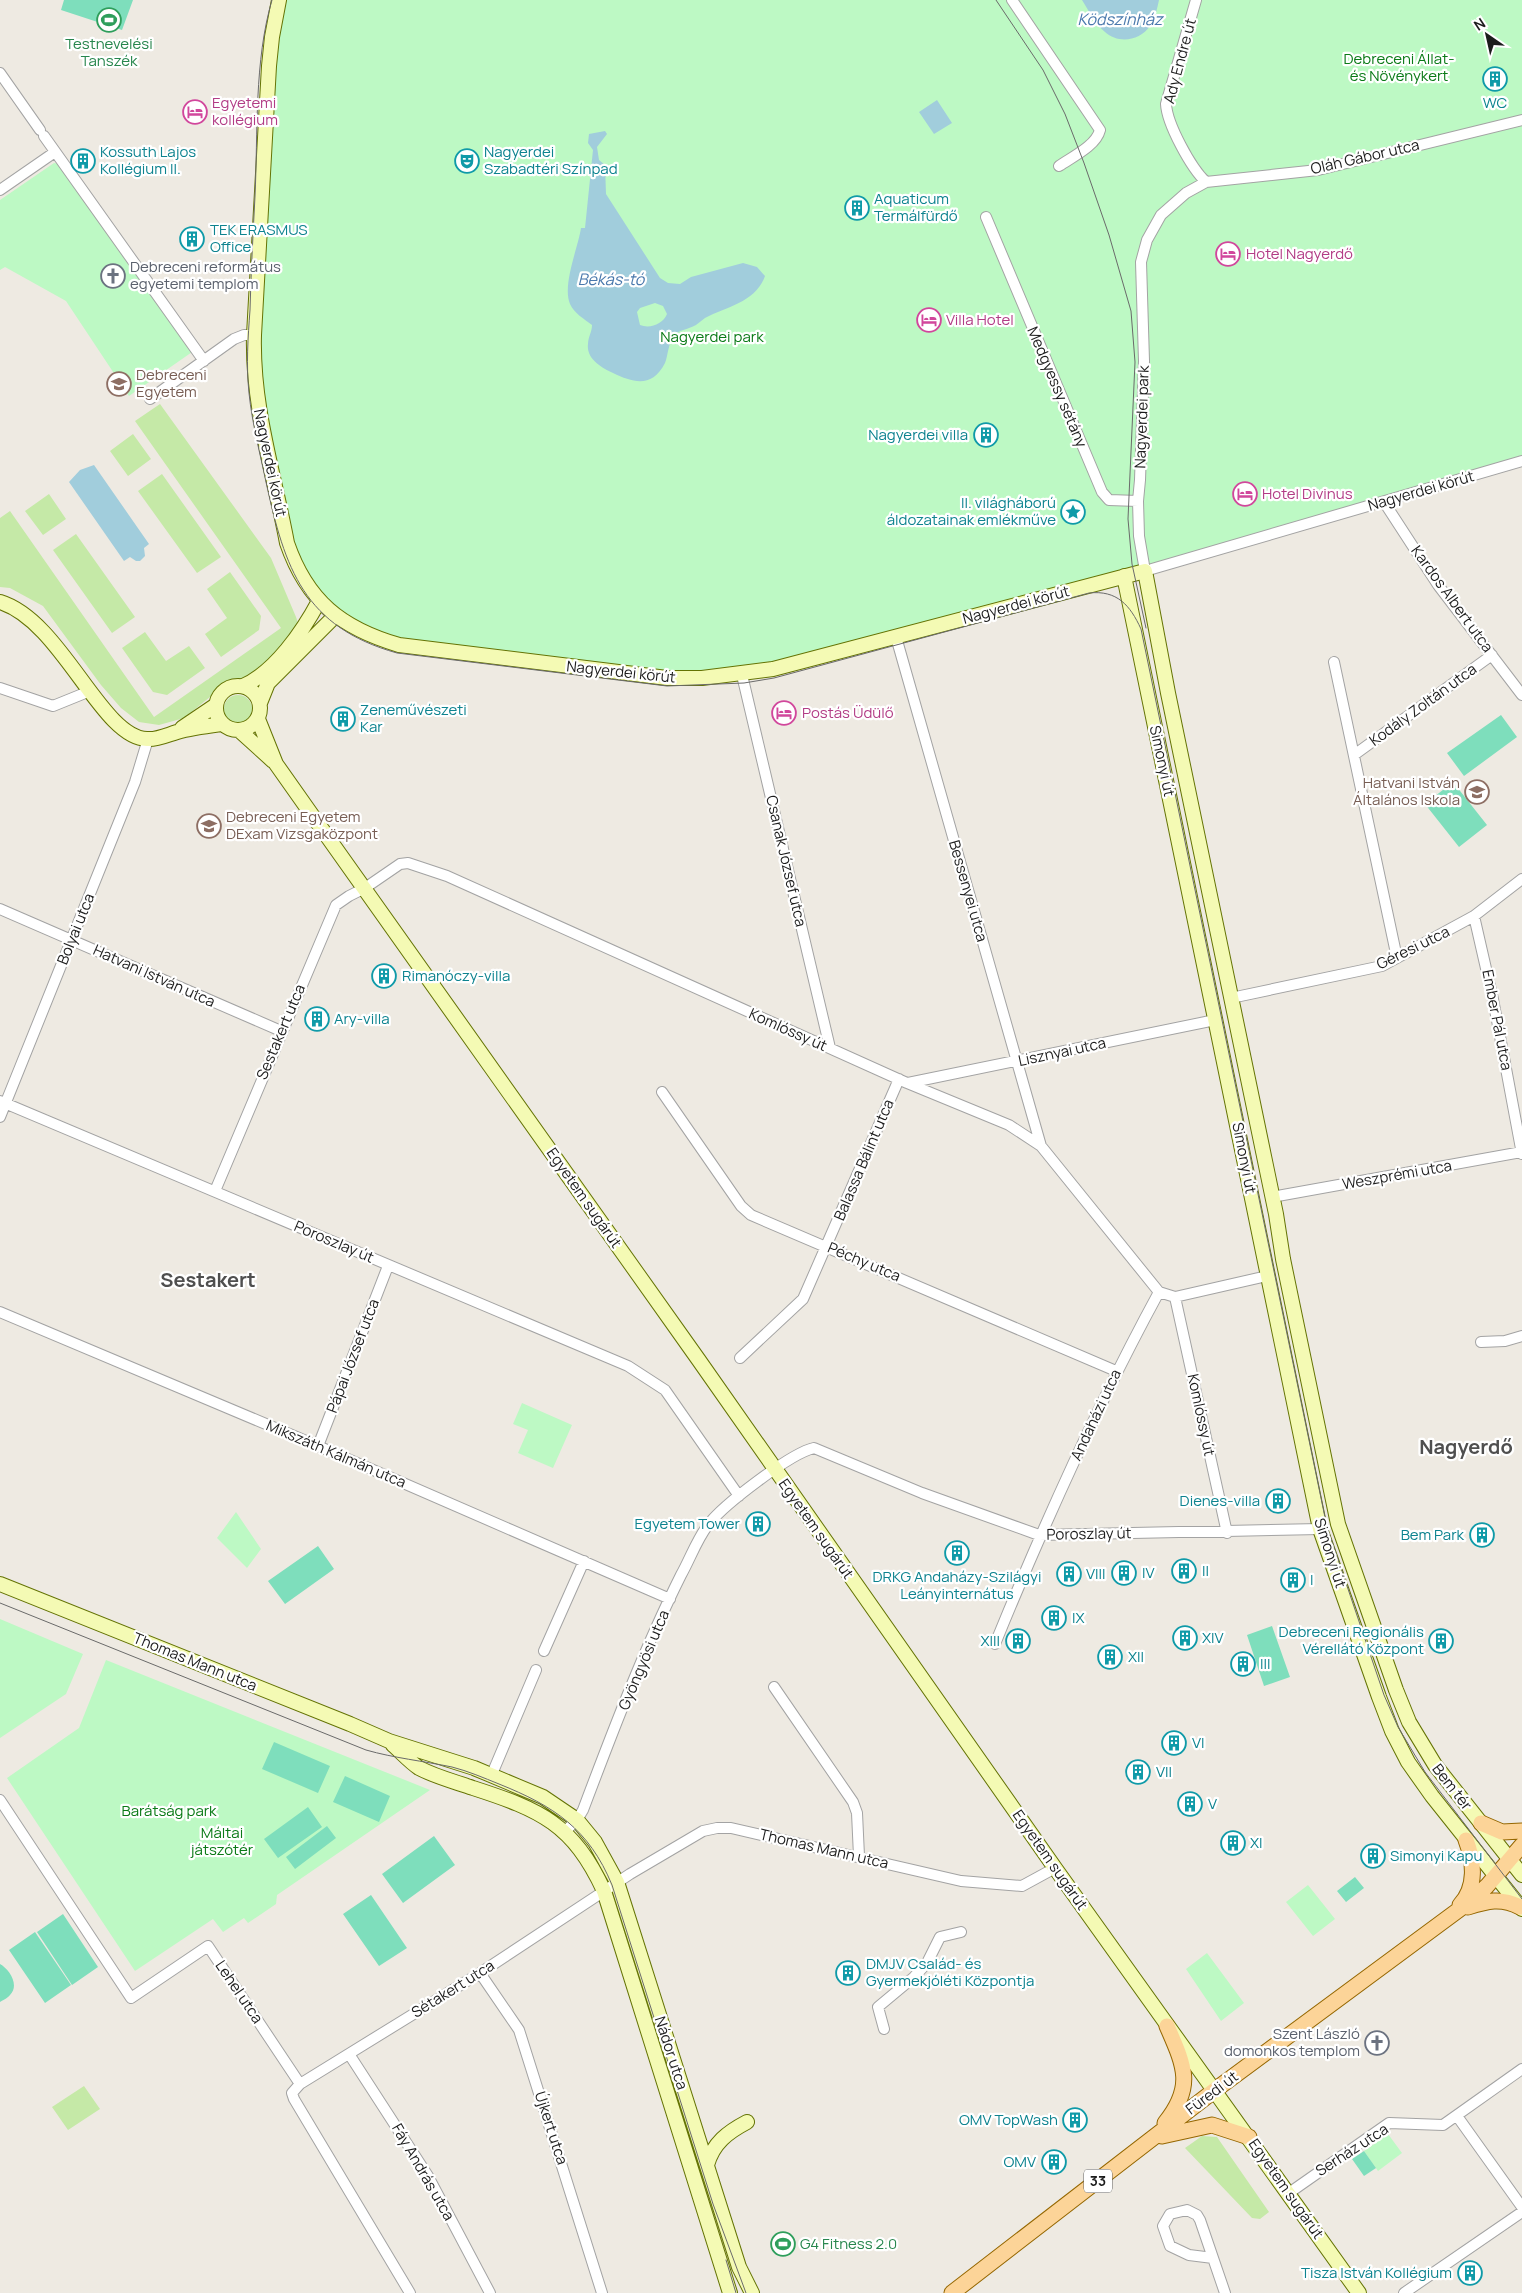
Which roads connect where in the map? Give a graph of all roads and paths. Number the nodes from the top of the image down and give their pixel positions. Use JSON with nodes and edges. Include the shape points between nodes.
{"nodes":[{"id":1,"x":279,"y":0,"type":"edge"},
{"id":2,"x":1012,"y":0,"type":"edge"},
{"id":3,"x":1196,"y":0,"type":"edge"},
{"id":4,"x":0,"y":73,"type":"edge"},
{"id":5,"x":1522,"y":120,"type":"edge"},
{"id":6,"x":56,"y":152,"type":"junction"},
{"id":7,"x":1059,"y":166,"type":"dead end"},
{"id":8,"x":1206,"y":182,"type":"junction"},
{"id":9,"x":0,"y":190,"type":"edge"},
{"id":10,"x":986,"y":217,"type":"dead end"},
{"id":11,"x":254,"y":334,"type":"junction"},
{"id":12,"x":204,"y":361,"type":"junction"},
{"id":13,"x":150,"y":400,"type":"dead end"},
{"id":14,"x":1522,"y":461,"type":"edge"},
{"id":15,"x":1138,"y":501,"type":"junction"},
{"id":16,"x":1384,"y":502,"type":"junction"},
{"id":17,"x":1145,"y":571,"type":"junction"},
{"id":18,"x":1124,"y":576,"type":"junction"},
{"id":19,"x":319,"y":601,"type":"junction"},
{"id":20,"x":0,"y":602,"type":"edge"},
{"id":21,"x":335,"y":616,"type":"junction"},
{"id":22,"x":896,"y":636,"type":"junction"},
{"id":23,"x":1492,"y":655,"type":"junction"},
{"id":24,"x":1334,"y":662,"type":"dead end"},
{"id":25,"x":742,"y":675,"type":"junction"},
{"id":26,"x":243,"y":686,"type":"junction"},
{"id":27,"x":0,"y":688,"type":"edge"},
{"id":28,"x":90,"y":691,"type":"junction"},
{"id":29,"x":1522,"y":695,"type":"edge"},
{"id":30,"x":260,"y":703,"type":"junction"},
{"id":31,"x":216,"y":705,"type":"junction"},
{"id":32,"x":258,"y":718,"type":"junction"},
{"id":33,"x":222,"y":724,"type":"junction"},
{"id":34,"x":240,"y":731,"type":"junction"},
{"id":35,"x":178,"y":732,"type":"junction"},
{"id":36,"x":148,"y":739,"type":"junction"},
{"id":37,"x":1354,"y":754,"type":"junction"},
{"id":38,"x":276,"y":764,"type":"junction"},
{"id":39,"x":1522,"y":879,"type":"edge"},
{"id":40,"x":365,"y":888,"type":"junction"},
{"id":41,"x":0,"y":909,"type":"edge"},
{"id":42,"x":1474,"y":916,"type":"junction"},
{"id":43,"x":71,"y":939,"type":"junction"},
{"id":44,"x":1397,"y":958,"type":"junction"},
{"id":45,"x":1231,"y":998,"type":"junction"},
{"id":46,"x":1216,"y":1020,"type":"junction"},
{"id":47,"x":281,"y":1031,"type":"junction"},
{"id":48,"x":830,"y":1048,"type":"junction"},
{"id":49,"x":1016,"y":1061,"type":"junction"},
{"id":50,"x":903,"y":1081,"type":"junction"},
{"id":51,"x":662,"y":1092,"type":"dead end"},
{"id":52,"x":3,"y":1102,"type":"edge"},
{"id":53,"x":0,"y":1117,"type":"edge"},
{"id":54,"x":1041,"y":1146,"type":"junction"},
{"id":55,"x":1522,"y":1153,"type":"edge"},
{"id":56,"x":215,"y":1191,"type":"junction"},
{"id":57,"x":1272,"y":1197,"type":"junction"},
{"id":58,"x":826,"y":1246,"type":"junction"},
{"id":59,"x":388,"y":1266,"type":"junction"},
{"id":60,"x":1267,"y":1276,"type":"junction"},
{"id":61,"x":1159,"y":1292,"type":"junction"},
{"id":62,"x":1175,"y":1297,"type":"junction"},
{"id":63,"x":0,"y":1312,"type":"edge"},
{"id":64,"x":1522,"y":1336,"type":"edge"},
{"id":65,"x":1481,"y":1342,"type":"dead end"},
{"id":66,"x":740,"y":1358,"type":"dead end"},
{"id":67,"x":1116,"y":1371,"type":"junction"},
{"id":68,"x":318,"y":1446,"type":"junction"},
{"id":69,"x":814,"y":1448,"type":"joint"},
{"id":70,"x":774,"y":1470,"type":"junction"},
{"id":71,"x":739,"y":1496,"type":"junction"},
{"id":72,"x":1320,"y":1530,"type":"junction"},
{"id":73,"x":1227,"y":1532,"type":"junction"},
{"id":74,"x":1040,"y":1535,"type":"junction"},
{"id":75,"x":584,"y":1561,"type":"junction"},
{"id":76,"x":0,"y":1584,"type":"edge"},
{"id":77,"x":670,"y":1599,"type":"junction"},
{"id":78,"x":994,"y":1644,"type":"dead end"},
{"id":79,"x":544,"y":1651,"type":"dead end"},
{"id":80,"x":536,"y":1670,"type":"dead end"},
{"id":81,"x":774,"y":1687,"type":"dead end"},
{"id":82,"x":1396,"y":1690,"type":"joint"},
{"id":83,"x":1392,"y":1731,"type":"joint"},
{"id":84,"x":389,"y":1741,"type":"junction"},
{"id":85,"x":492,"y":1774,"type":"junction"},
{"id":86,"x":0,"y":1800,"type":"edge"},
{"id":87,"x":577,"y":1820,"type":"junction"},
{"id":88,"x":1481,"y":1823,"type":"junction"},
{"id":89,"x":1522,"y":1831,"type":"edge"},
{"id":90,"x":564,"y":1832,"type":"junction"},
{"id":91,"x":1466,"y":1840,"type":"junction"},
{"id":92,"x":1522,"y":1846,"type":"edge"},
{"id":93,"x":859,"y":1856,"type":"junction"},
{"id":94,"x":1510,"y":1859,"type":"junction"},
{"id":95,"x":1055,"y":1868,"type":"junction"},
{"id":96,"x":1522,"y":1875,"type":"edge"},
{"id":97,"x":1496,"y":1876,"type":"junction"},
{"id":98,"x":617,"y":1882,"type":"junction"},
{"id":99,"x":604,"y":1891,"type":"junction"},
{"id":100,"x":1521,"y":1908,"type":"edge"},
{"id":101,"x":1452,"y":1914,"type":"junction"},
{"id":102,"x":961,"y":1932,"type":"dead end"},
{"id":103,"x":480,"y":1973,"type":"junction"},
{"id":104,"x":1167,"y":2026,"type":"junction"},
{"id":105,"x":884,"y":2029,"type":"dead end"},
{"id":106,"x":349,"y":2054,"type":"junction"},
{"id":107,"x":1522,"y":2069,"type":"edge"},
{"id":108,"x":300,"y":2084,"type":"junction"},
{"id":109,"x":1215,"y":2090,"type":"junction"},
{"id":110,"x":1457,"y":2116,"type":"junction"},
{"id":111,"x":747,"y":2122,"type":"dead end"},
{"id":112,"x":697,"y":2136,"type":"junction"},
{"id":113,"x":1249,"y":2137,"type":"junction"},
{"id":114,"x":682,"y":2140,"type":"junction"},
{"id":115,"x":1151,"y":2140,"type":"junction"},
{"id":116,"x":707,"y":2165,"type":"junction"},
{"id":117,"x":1289,"y":2193,"type":"junction"},
{"id":118,"x":1522,"y":2207,"type":"edge"},
{"id":119,"x":1522,"y":2212,"type":"edge"},
{"id":120,"x":1213,"y":2258,"type":"junction"},
{"id":121,"x":410,"y":2293,"type":"edge"},
{"id":122,"x":490,"y":2293,"type":"edge"},
{"id":123,"x":602,"y":2293,"type":"edge"},
{"id":124,"x":730,"y":2293,"type":"edge"},
{"id":125,"x":752,"y":2293,"type":"edge"},
{"id":126,"x":952,"y":2293,"type":"edge"},
{"id":127,"x":1224,"y":2293,"type":"edge"},
{"id":128,"x":1359,"y":2293,"type":"edge"},
{"id":129,"x":1404,"y":2293,"type":"edge"}],
"edges":[{"from":1,"to":11,"type":"street","name":"Nagyerdei körút","via":[[269,66]]},
{"from":2,"to":7,"type":"street","via":[[1100,130],[1098,136]]},
{"from":3,"to":8,"type":"street","name":"Ady Endre út","via":[[1166,104],[1169,122]]},
{"from":4,"to":6,"type":"street"},
{"from":5,"to":8,"type":"street","name":"Oláh Gábor utca","via":[[1318,170]]},
{"from":6,"to":9,"type":"street"},
{"from":6,"to":12,"type":"street"},
{"from":8,"to":15,"type":"street","name":"Nagyerdei park","via":[[1186,193],[1161,215],[1140,262],[1144,361]]},
{"from":10,"to":15,"type":"street","name":"Medgyessy sétány","via":[[1102,492],[1109,500]]},
{"from":11,"to":12,"type":"street","via":[[234,339]]},
{"from":11,"to":19,"type":"street","name":"Nagyerdei körút","via":[[258,412],[287,543],[301,577]]},
{"from":12,"to":13,"type":"street"},
{"from":14,"to":16,"type":"street","name":"Nagyerdei körút"},
{"from":15,"to":17,"type":"street","name":"Nagyerdei park","via":[[1138,536]]},
{"from":16,"to":17,"type":"street","name":"Nagyerdei körút"},
{"from":16,"to":23,"type":"street","name":"Kardos Albert utca","via":[[1438,584]]},
{"from":17,"to":18,"type":"street","name":"Nagyerdei körút"},
{"from":17,"to":45,"type":"street","name":"Simonyi út"},
{"from":18,"to":22,"type":"street","name":"Nagyerdei körút"},
{"from":18,"to":46,"type":"street","name":"Simonyi út"},
{"from":19,"to":21,"type":"street","name":"Nagyerdei körút"},
{"from":19,"to":26,"type":"street","via":[[301,632],[260,676]]},
{"from":20,"to":28,"type":"street","via":[[30,620],[52,640]]},
{"from":21,"to":25,"type":"street","name":"Nagyerdei körút","via":[[375,638],[399,645],[667,678]]},
{"from":21,"to":30,"type":"street","via":[[268,683]]},
{"from":22,"to":25,"type":"street","name":"Nagyerdei körút","via":[[773,670]]},
{"from":22,"to":49,"type":"street","name":"Bessenyei utca"},
{"from":23,"to":29,"type":"street","name":"Kardos Albert utca"},
{"from":23,"to":37,"type":"street","name":"Kodály Zoltán utca"},
{"from":24,"to":37,"type":"street","name":"Kodály Zoltán utca"},
{"from":25,"to":48,"type":"street","name":"Csanak József utca"},
{"from":26,"to":30,"type":"street","via":[[252,691]]},
{"from":26,"to":31,"type":"street","via":[[227,688]]},
{"from":27,"to":28,"type":"street","via":[[52,706]]},
{"from":28,"to":36,"type":"street","via":[[112,720],[135,736]]},
{"from":30,"to":32,"type":"street"},
{"from":31,"to":33,"type":"street","via":[[216,715]]},
{"from":31,"to":35,"type":"street"},
{"from":32,"to":34,"type":"street","via":[[251,727]]},
{"from":32,"to":38,"type":"street","name":"Egyetem sugárút"},
{"from":33,"to":34,"type":"street"},
{"from":33,"to":35,"type":"street"},
{"from":34,"to":38,"type":"street","name":"Egyetem sugárút"},
{"from":35,"to":36,"type":"street"},
{"from":36,"to":43,"type":"street","name":"Bolyai utca","via":[[135,782]]},
{"from":37,"to":44,"type":"street","name":"Kodály Zoltán utca"},
{"from":38,"to":40,"type":"street","name":"Egyetem sugárút"},
{"from":39,"to":42,"type":"street","name":"Géresi utca"},
{"from":40,"to":47,"type":"street","name":"Sestakert utca","via":[[336,905]]},
{"from":40,"to":48,"type":"street","name":"Komlóssy út","via":[[400,864],[408,863],[431,870]]},
{"from":40,"to":70,"type":"street","name":"Egyetem sugárút"},
{"from":41,"to":43,"type":"street","name":"Hatvani István utca"},
{"from":42,"to":44,"type":"street","name":"Géresi utca"},
{"from":42,"to":55,"type":"street","name":"Ember Pál utca","via":[[1494,999]]},
{"from":43,"to":47,"type":"street","name":"Hatvani István utca"},
{"from":43,"to":52,"type":"street","name":"Bolyai utca"},
{"from":44,"to":45,"type":"street","name":"Géresi utca","via":[[1382,966]]},
{"from":45,"to":57,"type":"street","name":"Simonyi út"},
{"from":46,"to":49,"type":"street","name":"Lisznyai utca"},
{"from":46,"to":60,"type":"street","name":"Simonyi út"},
{"from":47,"to":56,"type":"street","name":"Sestakert utca"},
{"from":48,"to":50,"type":"street","name":"Komlóssy út"},
{"from":49,"to":50,"type":"street","name":"Lisznyai utca"},
{"from":49,"to":54,"type":"street","name":"Bessenyei utca"},
{"from":50,"to":54,"type":"street","name":"Komlóssy út","via":[[1009,1125]]},
{"from":50,"to":58,"type":"street","name":"Balassa Bálint utca"},
{"from":51,"to":58,"type":"street","name":"Péchy utca","via":[[741,1206],[751,1215]]},
{"from":52,"to":53,"type":"street","name":"Bolyai utca"},
{"from":52,"to":56,"type":"street","name":"Poroszlay út"},
{"from":54,"to":61,"type":"street","name":"Komlóssy út"},
{"from":55,"to":57,"type":"street","name":"Weszprémi utca"},
{"from":56,"to":59,"type":"street","name":"Poroszlay út"},
{"from":57,"to":82,"type":"street","name":"Simonyi út","via":[[1338,1524]]},
{"from":58,"to":66,"type":"street","name":"Balassa Bálint utca","via":[[803,1299]]},
{"from":58,"to":67,"type":"street","name":"Péchy utca"},
{"from":59,"to":68,"type":"street","name":"Pápai József utca"},
{"from":59,"to":71,"type":"street","name":"Poroszlay út","via":[[628,1366],[665,1390]]},
{"from":60,"to":62,"type":"street"},
{"from":60,"to":72,"type":"street","name":"Simonyi út"},
{"from":61,"to":62,"type":"street"},
{"from":61,"to":67,"type":"street","name":"Andaházi utca"},
{"from":62,"to":73,"type":"street","name":"Komlóssy út"},
{"from":63,"to":68,"type":"street","name":"Mikszáth Kálmán utca"},
{"from":64,"to":65,"type":"street"},
{"from":67,"to":74,"type":"street","name":"Andaházi utca"},
{"from":68,"to":75,"type":"street","name":"Mikszáth Kálmán utca"},
{"from":69,"to":70,"type":"street","name":"Gyöngyösi utca","via":[[790,1457]]},
{"from":69,"to":74,"type":"street","name":"Poroszlay út","via":[[922,1493]]},
{"from":70,"to":71,"type":"street","name":"Gyöngyösi utca"},
{"from":70,"to":95,"type":"street","name":"Egyetem sugárút"},
{"from":71,"to":77,"type":"street","name":"Gyöngyösi utca","via":[[706,1526]]},
{"from":72,"to":73,"type":"street","name":"Poroszlay út"},
{"from":72,"to":83,"type":"street","name":"Simonyi út"},
{"from":73,"to":74,"type":"street","name":"Poroszlay út"},
{"from":74,"to":78,"type":"street","name":"Andaházi utca"},
{"from":75,"to":77,"type":"street","name":"Mikszáth Kálmán utca"},
{"from":75,"to":79,"type":"street"},
{"from":76,"to":84,"type":"street","name":"Thomas Mann utca"},
{"from":77,"to":87,"type":"street","name":"Gyöngyösi utca"},
{"from":80,"to":85,"type":"street"},
{"from":81,"to":93,"type":"street","via":[[853,1802],[857,1813]]},
{"from":82,"to":88,"type":"street","name":"Bem tér","via":[[1425,1751]]},
{"from":83,"to":91,"type":"street","name":"Bem tér","via":[[1418,1777]]},
{"from":84,"to":85,"type":"street","name":"Thomas Mann utca"},
{"from":84,"to":90,"type":"street","name":"Thomas Mann utca","via":[[419,1767],[534,1810]]},
{"from":85,"to":87,"type":"street","name":"Thomas Mann utca","via":[[543,1797]]},
{"from":86,"to":108,"type":"street","name":"Lehel utca","via":[[131,1998],[208,1946]]},
{"from":87,"to":90,"type":"street","name":"Gyöngyösi utca"},
{"from":87,"to":98,"type":"street","name":"Nádor utca","via":[[595,1842]]},
{"from":88,"to":89,"type":"main road","via":[[1502,1832]]},
{"from":88,"to":94,"type":"street","name":"Bem tér"},
{"from":90,"to":99,"type":"street","name":"Nádor utca","via":[[582,1851]]},
{"from":91,"to":97,"type":"street","name":"Bem tér"},
{"from":91,"to":101,"type":"main road","via":[[1472,1855],[1470,1887],[1464,1902]]},
{"from":92,"to":94,"type":"main road","number":"33"},
{"from":93,"to":95,"type":"street","name":"Thomas Mann utca","via":[[961,1881],[1022,1886]]},
{"from":93,"to":98,"type":"street","name":"Thomas Mann utca","via":[[731,1828],[717,1828],[703,1831]]},
{"from":94,"to":96,"type":"street","name":"Bem tér"},
{"from":94,"to":97,"type":"main road","number":"33"},
{"from":95,"to":104,"type":"street","name":"Egyetem sugárút"},
{"from":97,"to":100,"type":"street","name":"Bem tér"},
{"from":97,"to":101,"type":"main road","name":"Füredi út","number":"33"},
{"from":98,"to":99,"type":"street","name":"Thomas Mann utca"},
{"from":98,"to":112,"type":"street","name":"Nádor utca"},
{"from":99,"to":103,"type":"street","name":"Sétakert utca"},
{"from":99,"to":114,"type":"street","name":"Nádor utca"},
{"from":100,"to":101,"type":"main road","via":[[1507,1900],[1494,1900]]},
{"from":101,"to":109,"type":"main road","name":"Füredi út","number":"33"},
{"from":102,"to":105,"type":"street","via":[[940,1937],[927,1963],[878,2007]]},
{"from":103,"to":106,"type":"street","name":"Sétakert utca"},
{"from":103,"to":123,"type":"street","name":"Újkert utca","via":[[519,2030]]},
{"from":104,"to":109,"type":"street","name":"Egyetem sugárút"},
{"from":104,"to":115,"type":"main road","via":[[1183,2062],[1184,2086],[1172,2114]]},
{"from":106,"to":108,"type":"street","name":"Sétakert utca"},
{"from":106,"to":122,"type":"street","name":"Fáy András utca","via":[[428,2176]]},
{"from":107,"to":110,"type":"street","name":"Serház utca"},
{"from":108,"to":121,"type":"street","via":[[292,2093],[294,2099]]},
{"from":109,"to":113,"type":"street","name":"Egyetem sugárút"},
{"from":109,"to":115,"type":"main road","name":"Füredi út","number":"33"},
{"from":110,"to":117,"type":"street","name":"Serház utca","via":[[1443,2125],[1389,2123]]},
{"from":110,"to":118,"type":"street"},
{"from":111,"to":116,"type":"street","via":[[718,2142]]},
{"from":112,"to":114,"type":"street"},
{"from":112,"to":116,"type":"street","name":"Nádor utca"},
{"from":113,"to":115,"type":"main road","via":[[1212,2125],[1172,2132]]},
{"from":113,"to":117,"type":"street","name":"Egyetem sugárút"},
{"from":114,"to":124,"type":"street","name":"Nádor utca"},
{"from":115,"to":126,"type":"main road","name":"Füredi út","number":"33"},
{"from":116,"to":125,"type":"street","name":"Nádor utca","via":[[739,2267]]},
{"from":117,"to":128,"type":"street","name":"Egyetem sugárút"},
{"from":119,"to":129,"type":"street"},
{"from":120,"to":120,"type":"street","via":[[1197,2215],[1187,2210],[1170,2214],[1163,2226],[1170,2246],[1189,2255]]},
{"from":120,"to":127,"type":"street"}]}
